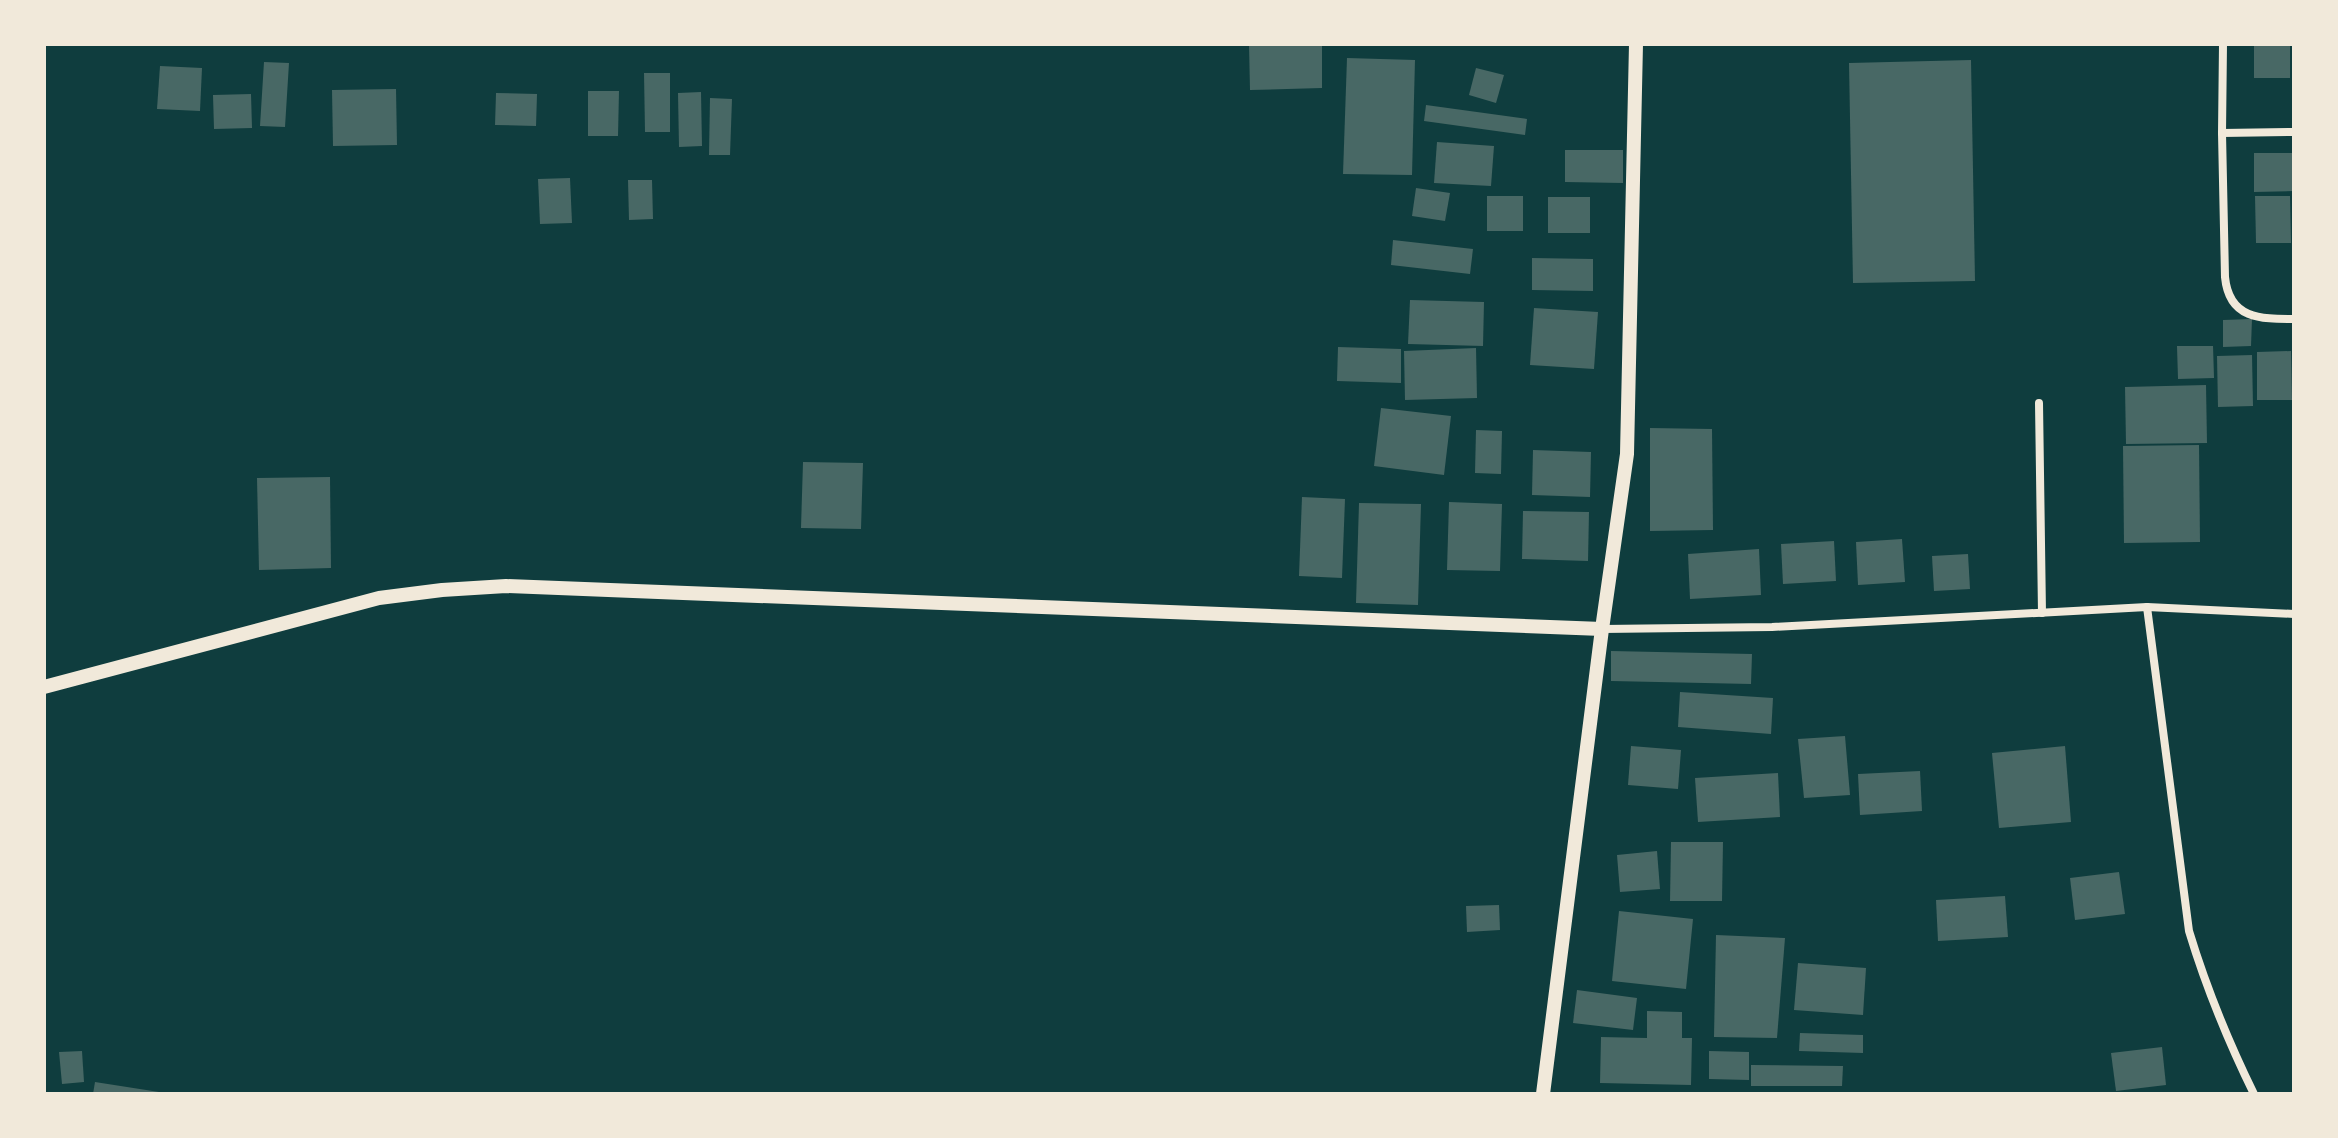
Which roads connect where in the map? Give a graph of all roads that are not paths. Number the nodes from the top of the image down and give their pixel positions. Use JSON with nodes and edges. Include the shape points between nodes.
{"nodes":[{"id":1,"x":1636,"y":44,"type":"edge"},
{"id":2,"x":2223,"y":44,"type":"edge"},
{"id":3,"x":2294,"y":132,"type":"edge"},
{"id":4,"x":2222,"y":133,"type":"junction"},
{"id":5,"x":2294,"y":319,"type":"edge"},
{"id":6,"x":2039,"y":403,"type":"dead end"},
{"id":7,"x":2147,"y":607,"type":"junction"},
{"id":8,"x":2042,"y":613,"type":"junction"},
{"id":9,"x":2294,"y":614,"type":"edge"},
{"id":10,"x":1602,"y":629,"type":"junction"},
{"id":11,"x":44,"y":687,"type":"edge"},
{"id":12,"x":1543,"y":1094,"type":"edge"},
{"id":13,"x":2254,"y":1094,"type":"edge"}],
"edges":[{"from":1,"to":10,"type":"street","via":[[1627,454]]},
{"from":2,"to":4,"type":"street"},
{"from":3,"to":4,"type":"street"},
{"from":4,"to":5,"type":"street","via":[[2227,291],[2245,313],[2259,319]]},
{"from":6,"to":8,"type":"street"},
{"from":7,"to":8,"type":"street"},
{"from":7,"to":9,"type":"street"},
{"from":7,"to":13,"type":"street","via":[[2189,931],[2227,1038]]},
{"from":8,"to":10,"type":"street","via":[[1772,627]]},
{"from":10,"to":11,"type":"street","via":[[506,586],[379,598]]},
{"from":10,"to":12,"type":"street"}]}
